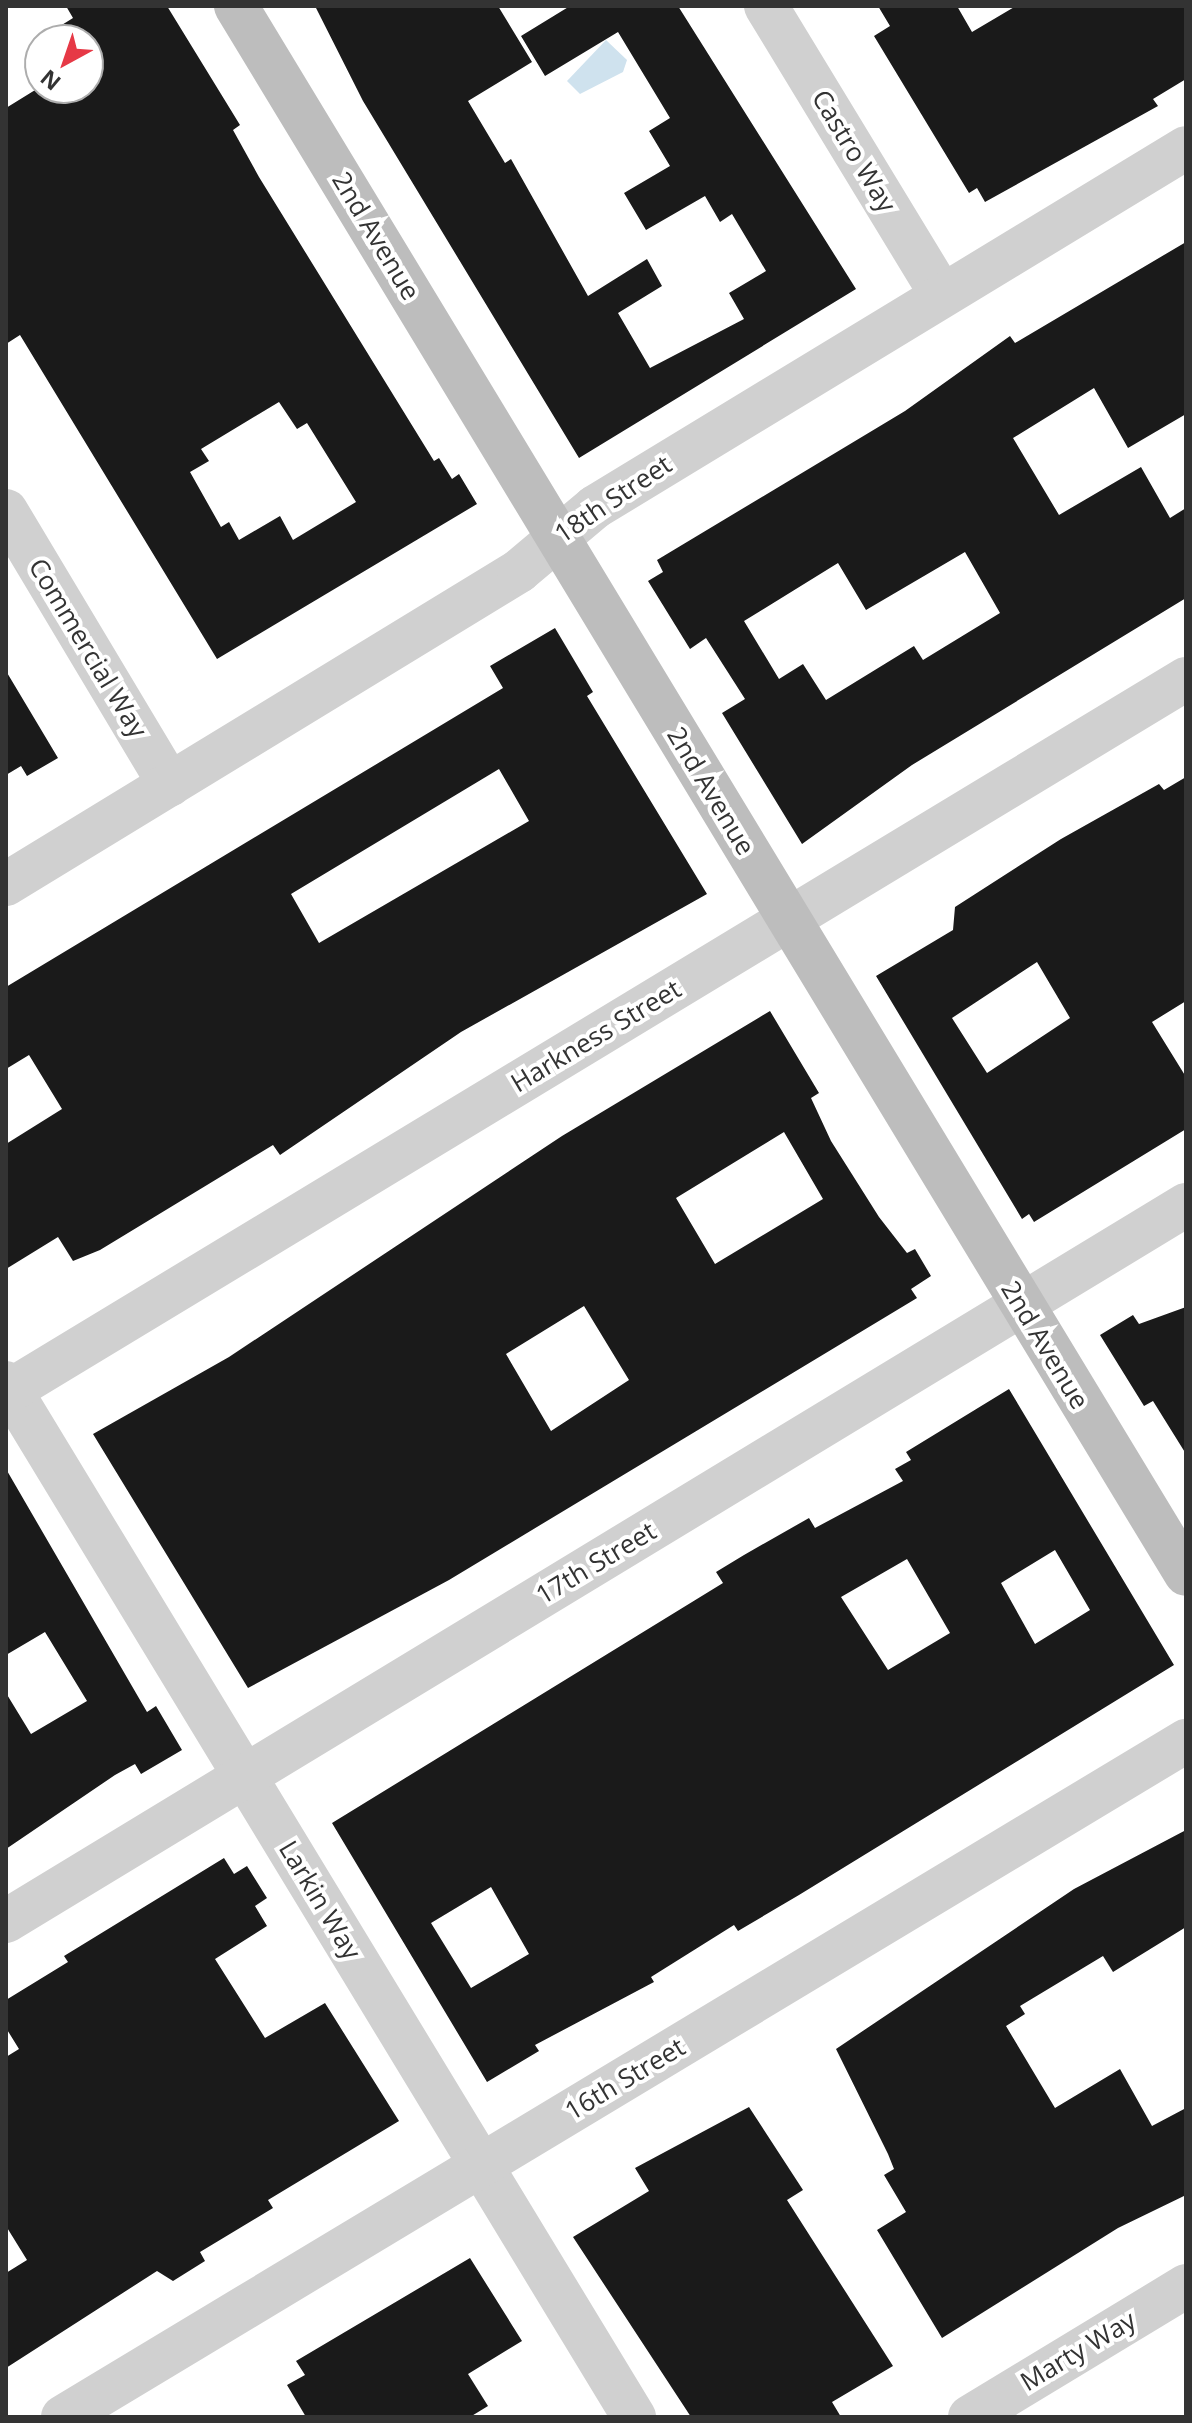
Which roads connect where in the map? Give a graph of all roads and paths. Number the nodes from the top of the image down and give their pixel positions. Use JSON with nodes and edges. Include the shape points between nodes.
{"nodes":[{"id":1,"x":236,"y":6,"type":"edge"},
{"id":2,"x":766,"y":6,"type":"edge"},
{"id":3,"x":1186,"y":148,"type":"edge"},
{"id":4,"x":942,"y":295,"type":"junction"},
{"id":5,"x":6,"y":511,"type":"edge"},
{"id":6,"x":556,"y":534,"type":"junction"},
{"id":7,"x":1186,"y":679,"type":"edge"},
{"id":8,"x":170,"y":785,"type":"junction"},
{"id":9,"x":6,"y":884,"type":"edge"},
{"id":10,"x":789,"y":920,"type":"junction"},
{"id":11,"x":1186,"y":1205,"type":"edge"},
{"id":12,"x":1021,"y":1306,"type":"junction"},
{"id":13,"x":7,"y":1389,"type":"edge"},
{"id":14,"x":1186,"y":1574,"type":"edge"},
{"id":15,"x":1186,"y":1741,"type":"edge"},
{"id":16,"x":244,"y":1776,"type":"junction"},
{"id":17,"x":6,"y":1921,"type":"edge"},
{"id":18,"x":481,"y":2166,"type":"junction"},
{"id":19,"x":1186,"y":2286,"type":"edge"},
{"id":20,"x":63,"y":2417,"type":"edge"},
{"id":21,"x":634,"y":2417,"type":"edge"},
{"id":22,"x":970,"y":2417,"type":"edge"}],
"edges":[{"from":1,"to":6,"type":"street","name":"2nd Avenue"},
{"from":2,"to":4,"type":"street","name":"Castro Way"},
{"from":3,"to":4,"type":"street","name":"18th Street"},
{"from":4,"to":6,"type":"street","name":"18th Street"},
{"from":5,"to":8,"type":"street","name":"Commercial Way"},
{"from":6,"to":8,"type":"street","name":"18th Street","via":[[519,571]]},
{"from":6,"to":10,"type":"street","name":"2nd Avenue"},
{"from":7,"to":10,"type":"street","name":"Harkness Street"},
{"from":8,"to":9,"type":"street","name":"18th Street"},
{"from":10,"to":12,"type":"street","name":"2nd Avenue"},
{"from":10,"to":13,"type":"street","name":"Harkness Street"},
{"from":11,"to":12,"type":"street","name":"17th Street"},
{"from":12,"to":14,"type":"street","name":"2nd Avenue"},
{"from":12,"to":16,"type":"street","name":"17th Street"},
{"from":13,"to":16,"type":"street","name":"Larkin Way"},
{"from":15,"to":18,"type":"street","name":"16th Street"},
{"from":16,"to":17,"type":"street","name":"17th Street"},
{"from":16,"to":18,"type":"street","name":"Larkin Way"},
{"from":18,"to":20,"type":"street","name":"16th Street"},
{"from":18,"to":21,"type":"street","name":"Larkin Way"},
{"from":19,"to":22,"type":"street","name":"Marty Way"}]}
